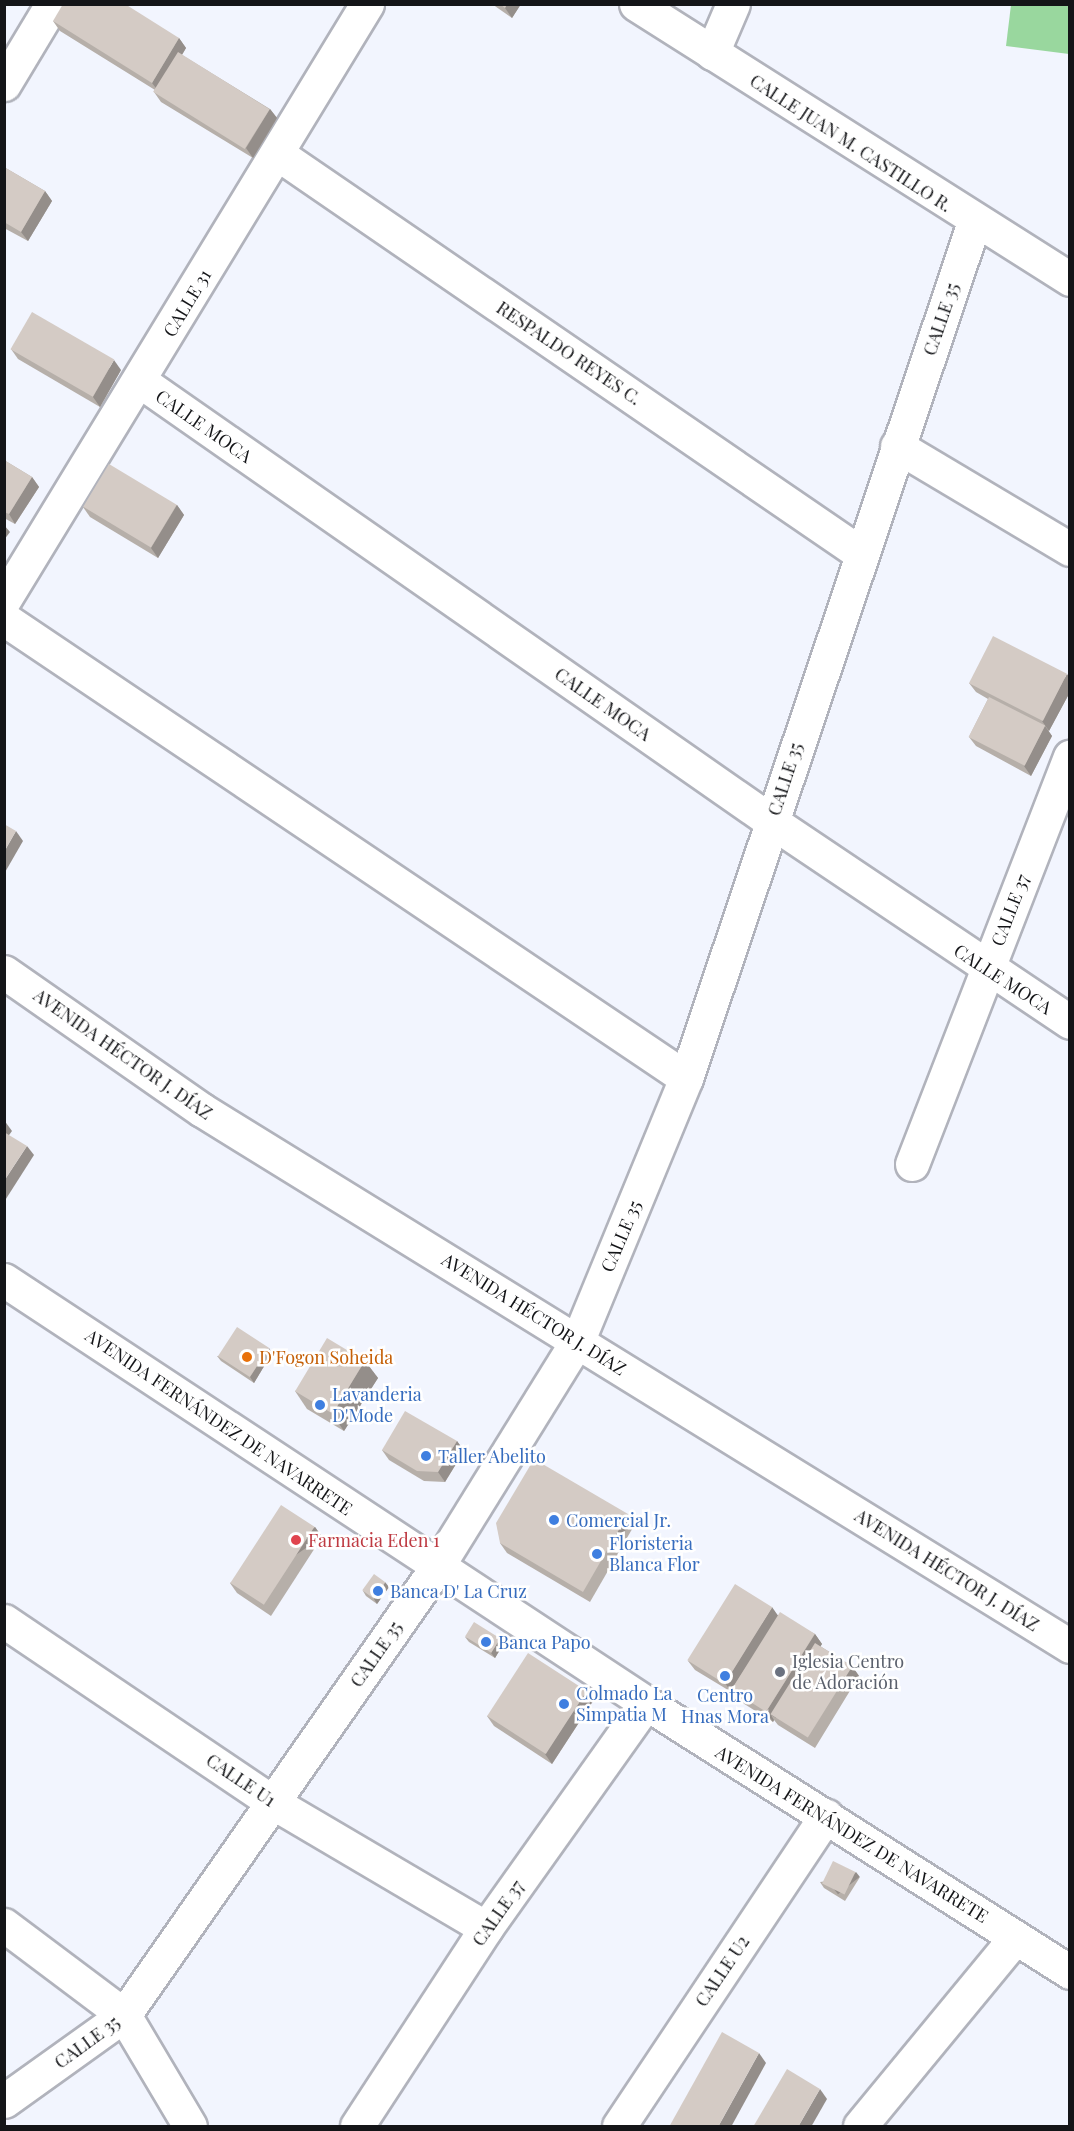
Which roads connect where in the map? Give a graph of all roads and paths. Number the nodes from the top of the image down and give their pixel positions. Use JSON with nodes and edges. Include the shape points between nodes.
{"nodes":[{"id":1,"x":52,"y":4,"type":"edge"},
{"id":2,"x":367,"y":4,"type":"edge"},
{"id":3,"x":636,"y":4,"type":"edge"},
{"id":4,"x":733,"y":4,"type":"edge"},
{"id":5,"x":712,"y":54,"type":"junction"},
{"id":6,"x":4,"y":84,"type":"edge"},
{"id":7,"x":278,"y":154,"type":"junction"},
{"id":8,"x":974,"y":222,"type":"junction"},
{"id":9,"x":1070,"y":279,"type":"edge"},
{"id":10,"x":140,"y":381,"type":"junction"},
{"id":11,"x":897,"y":446,"type":"junction"},
{"id":12,"x":1070,"y":549,"type":"edge"},
{"id":13,"x":860,"y":553,"type":"junction"},
{"id":14,"x":4,"y":600,"type":"edge"},
{"id":15,"x":4,"y":619,"type":"edge"},
{"id":16,"x":1070,"y":757,"type":"edge"},
{"id":17,"x":771,"y":821,"type":"junction"},
{"id":18,"x":987,"y":970,"type":"junction"},
{"id":19,"x":4,"y":972,"type":"edge"},
{"id":20,"x":1070,"y":1022,"type":"edge"},
{"id":21,"x":686,"y":1078,"type":"junction"},
{"id":22,"x":912,"y":1164,"type":"dead end"},
{"id":23,"x":4,"y":1280,"type":"edge"},
{"id":24,"x":578,"y":1340,"type":"junction"},
{"id":25,"x":437,"y":1568,"type":"junction"},
{"id":26,"x":4,"y":1621,"type":"edge"},
{"id":27,"x":1070,"y":1646,"type":"edge"},
{"id":28,"x":646,"y":1703,"type":"junction"},
{"id":29,"x":272,"y":1802,"type":"junction"},
{"id":30,"x":826,"y":1816,"type":"junction"},
{"id":31,"x":4,"y":1925,"type":"edge"},
{"id":32,"x":486,"y":1928,"type":"junction"},
{"id":33,"x":1015,"y":1938,"type":"junction"},
{"id":34,"x":1070,"y":1972,"type":"edge"},
{"id":35,"x":124,"y":2015,"type":"junction"},
{"id":36,"x":4,"y":2102,"type":"edge"},
{"id":37,"x":190,"y":2127,"type":"edge"},
{"id":38,"x":357,"y":2127,"type":"edge"},
{"id":39,"x":619,"y":2127,"type":"edge"},
{"id":40,"x":860,"y":2127,"type":"edge"}],
"edges":[{"from":1,"to":6,"type":"street"},
{"from":2,"to":7,"type":"street","name":"CALLE 31"},
{"from":3,"to":5,"type":"street","name":"CALLE JUAN M. CASTILLO R."},
{"from":4,"to":5,"type":"street"},
{"from":5,"to":8,"type":"street","name":"CALLE JUAN M. CASTILLO R."},
{"from":7,"to":10,"type":"street","name":"CALLE 31"},
{"from":7,"to":13,"type":"street","name":"RESPALDO REYES C."},
{"from":8,"to":9,"type":"street","name":"CALLE JUAN M. CASTILLO R."},
{"from":8,"to":11,"type":"street","name":"CALLE 35"},
{"from":10,"to":14,"type":"street","name":"CALLE 31"},
{"from":10,"to":17,"type":"street","name":"CALLE MOCA"},
{"from":11,"to":12,"type":"street"},
{"from":11,"to":13,"type":"street","name":"CALLE 35"},
{"from":13,"to":17,"type":"street","name":"CALLE 35"},
{"from":15,"to":21,"type":"street"},
{"from":16,"to":18,"type":"street","name":"CALLE 37"},
{"from":17,"to":18,"type":"street","name":"CALLE MOCA"},
{"from":17,"to":21,"type":"street","name":"CALLE 35"},
{"from":18,"to":20,"type":"street","name":"CALLE MOCA"},
{"from":18,"to":22,"type":"street","name":"CALLE 37"},
{"from":19,"to":24,"type":"street","name":"AVENIDA HÉCTOR J. DÍAZ","via":[[202,1110]]},
{"from":21,"to":24,"type":"street","name":"CALLE 35"},
{"from":23,"to":25,"type":"street","name":"AVENIDA FERNÁNDEZ DE NAVARRETE"},
{"from":24,"to":25,"type":"street","name":"CALLE 35"},
{"from":24,"to":27,"type":"street","name":"AVENIDA HÉCTOR J. DÍAZ"},
{"from":25,"to":28,"type":"street","name":"AVENIDA FERNÁNDEZ DE NAVARRETE"},
{"from":25,"to":29,"type":"street","name":"CALLE 35"},
{"from":26,"to":29,"type":"street","name":"CALLE U1"},
{"from":28,"to":30,"type":"street","name":"AVENIDA FERNÁNDEZ DE NAVARRETE"},
{"from":28,"to":32,"type":"street","name":"CALLE 37"},
{"from":29,"to":32,"type":"street","name":"CALLE U1"},
{"from":29,"to":35,"type":"street","name":"CALLE 35"},
{"from":30,"to":33,"type":"street","name":"AVENIDA FERNÁNDEZ DE NAVARRETE"},
{"from":30,"to":39,"type":"street","name":"CALLE U2"},
{"from":31,"to":35,"type":"street"},
{"from":32,"to":38,"type":"street","name":"CALLE 37"},
{"from":33,"to":34,"type":"street","name":"AVENIDA FERNÁNDEZ DE NAVARRETE"},
{"from":33,"to":40,"type":"street"},
{"from":35,"to":36,"type":"street","name":"CALLE 35"},
{"from":35,"to":37,"type":"street"}]}
